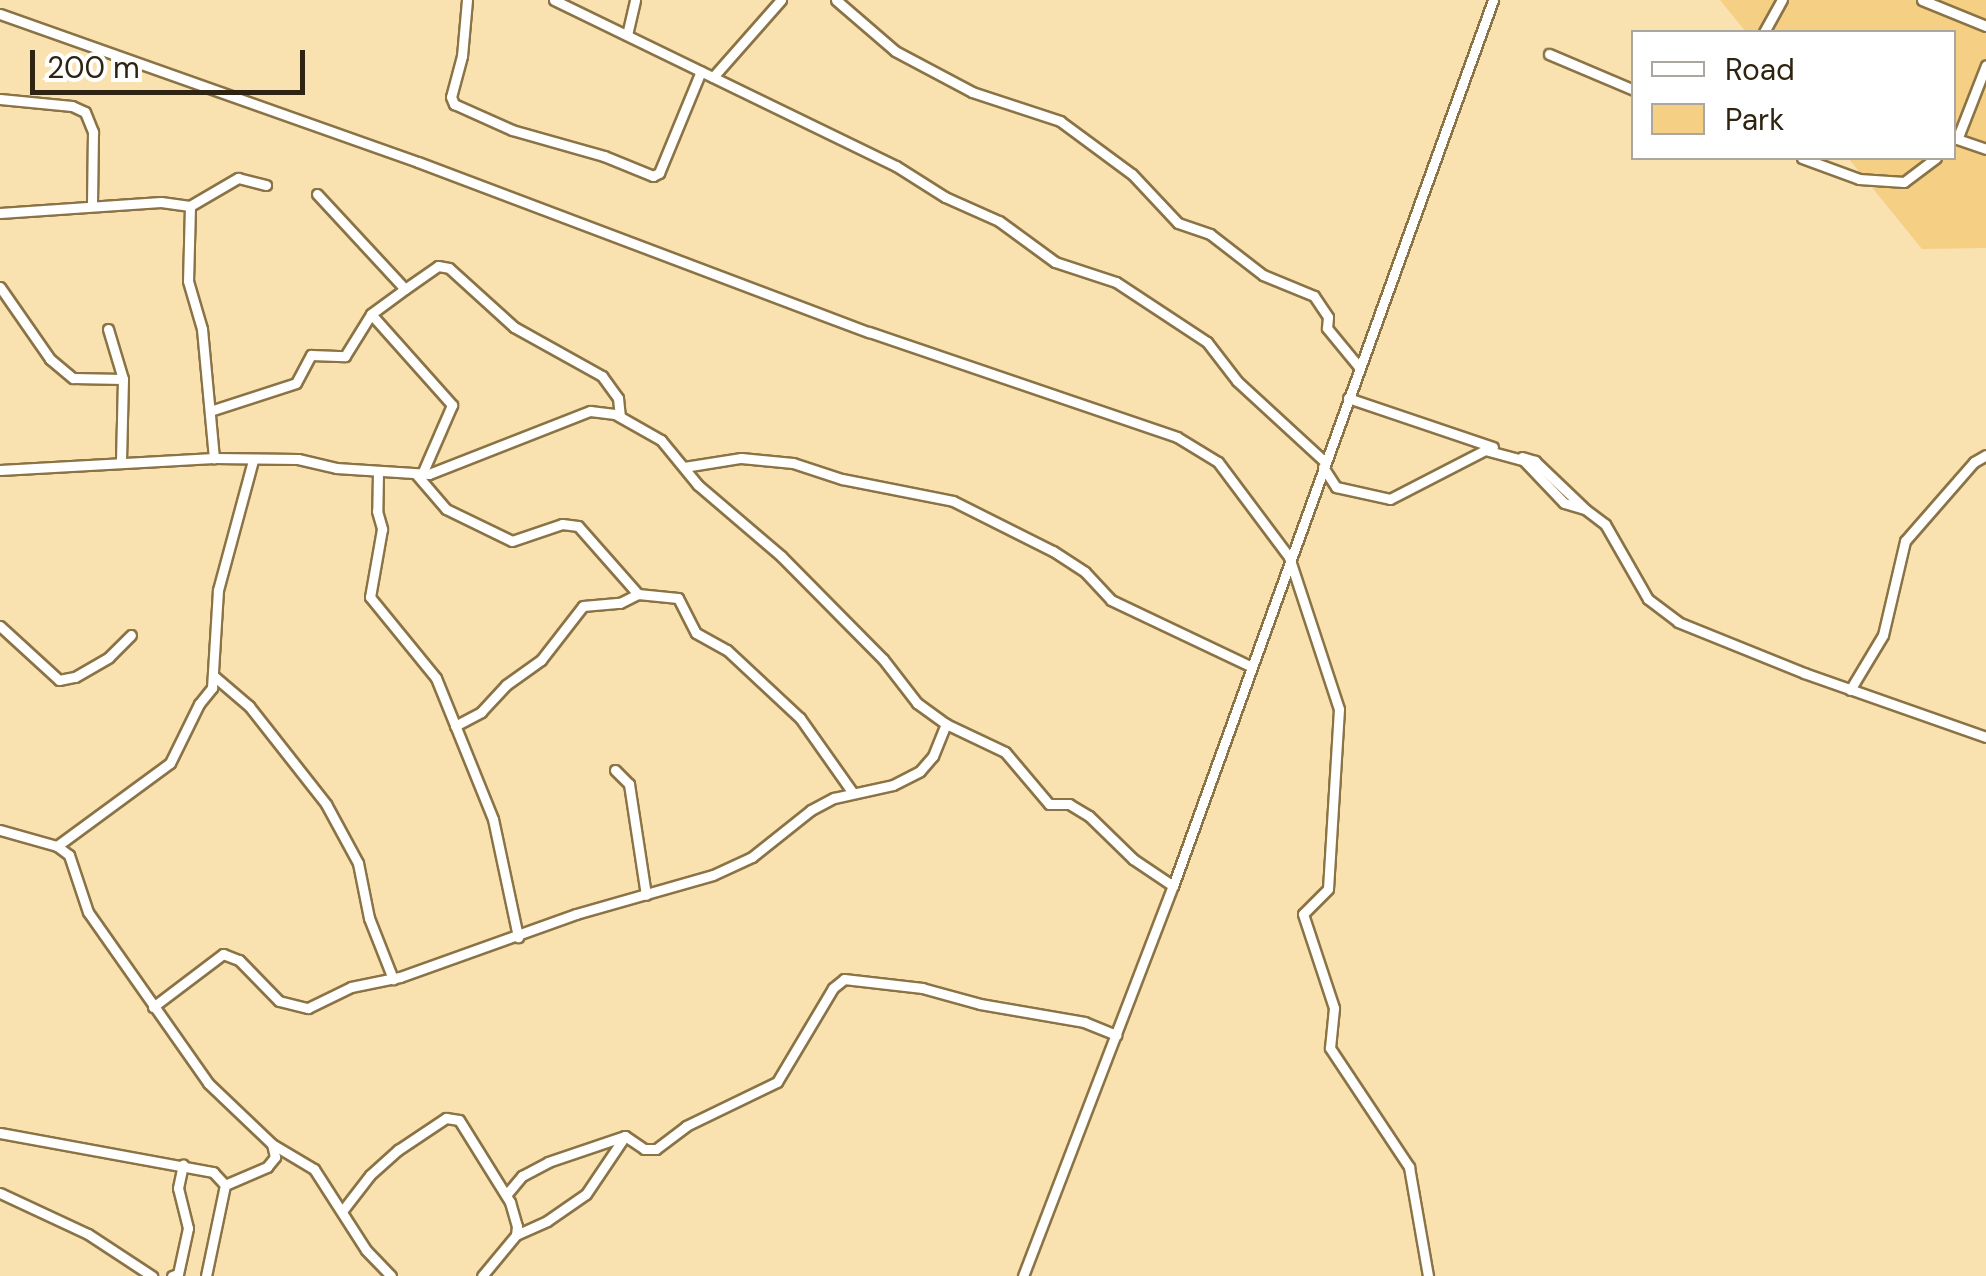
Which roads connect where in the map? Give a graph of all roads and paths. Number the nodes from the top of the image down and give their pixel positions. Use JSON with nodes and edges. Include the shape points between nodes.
{"nodes":[{"id":1,"x":467,"y":0,"type":"edge"},
{"id":2,"x":554,"y":0,"type":"edge"},
{"id":3,"x":635,"y":0,"type":"edge"},
{"id":4,"x":780,"y":0,"type":"edge"},
{"id":5,"x":836,"y":0,"type":"edge"},
{"id":6,"x":1493,"y":0,"type":"edge"},
{"id":7,"x":1782,"y":0,"type":"edge"},
{"id":8,"x":1922,"y":0,"type":"edge"},
{"id":9,"x":0,"y":14,"type":"edge"},
{"id":10,"x":1986,"y":26,"type":"edge"},
{"id":11,"x":1765,"y":30,"type":"edge"},
{"id":12,"x":627,"y":35,"type":"junction"},
{"id":13,"x":1549,"y":54,"type":"dead end"},
{"id":14,"x":1986,"y":65,"type":"edge"},
{"id":15,"x":700,"y":71,"type":"junction"},
{"id":16,"x":713,"y":77,"type":"junction"},
{"id":17,"x":1631,"y":89,"type":"edge"},
{"id":18,"x":0,"y":99,"type":"edge"},
{"id":19,"x":1958,"y":122,"type":"edge"},
{"id":20,"x":1956,"y":139,"type":"edge"},
{"id":21,"x":1986,"y":149,"type":"edge"},
{"id":22,"x":1807,"y":160,"type":"edge"},
{"id":23,"x":1933,"y":160,"type":"edge"},
{"id":24,"x":266,"y":184,"type":"dead end"},
{"id":25,"x":317,"y":194,"type":"dead end"},
{"id":26,"x":92,"y":206,"type":"junction"},
{"id":27,"x":190,"y":206,"type":"junction"},
{"id":28,"x":0,"y":212,"type":"edge"},
{"id":29,"x":0,"y":287,"type":"edge"},
{"id":30,"x":405,"y":289,"type":"junction"},
{"id":31,"x":371,"y":314,"type":"junction"},
{"id":32,"x":108,"y":329,"type":"dead end"},
{"id":33,"x":1359,"y":368,"type":"junction"},
{"id":34,"x":123,"y":380,"type":"junction"},
{"id":35,"x":1348,"y":398,"type":"junction"},
{"id":36,"x":210,"y":411,"type":"junction"},
{"id":37,"x":620,"y":416,"type":"junction"},
{"id":38,"x":1986,"y":455,"type":"edge"},
{"id":39,"x":214,"y":458,"type":"junction"},
{"id":40,"x":253,"y":460,"type":"junction"},
{"id":41,"x":121,"y":461,"type":"junction"},
{"id":42,"x":1324,"y":464,"type":"junction"},
{"id":43,"x":684,"y":467,"type":"junction"},
{"id":44,"x":0,"y":470,"type":"edge"},
{"id":45,"x":378,"y":472,"type":"junction"},
{"id":46,"x":419,"y":474,"type":"junction"},
{"id":47,"x":1585,"y":508,"type":"junction"},
{"id":48,"x":1289,"y":557,"type":"junction"},
{"id":49,"x":638,"y":594,"type":"junction"},
{"id":50,"x":0,"y":626,"type":"edge"},
{"id":51,"x":131,"y":635,"type":"dead end"},
{"id":52,"x":1250,"y":666,"type":"junction"},
{"id":53,"x":216,"y":677,"type":"junction"},
{"id":54,"x":1850,"y":690,"type":"junction"},
{"id":55,"x":946,"y":724,"type":"junction"},
{"id":56,"x":455,"y":726,"type":"junction"},
{"id":57,"x":1986,"y":738,"type":"edge"},
{"id":58,"x":616,"y":770,"type":"dead end"},
{"id":59,"x":854,"y":794,"type":"junction"},
{"id":60,"x":0,"y":830,"type":"edge"},
{"id":61,"x":57,"y":846,"type":"junction"},
{"id":62,"x":1173,"y":886,"type":"junction"},
{"id":63,"x":646,"y":895,"type":"junction"},
{"id":64,"x":518,"y":937,"type":"junction"},
{"id":65,"x":394,"y":979,"type":"junction"},
{"id":66,"x":153,"y":1007,"type":"junction"},
{"id":67,"x":1118,"y":1034,"type":"junction"},
{"id":68,"x":0,"y":1133,"type":"edge"},
{"id":69,"x":625,"y":1136,"type":"junction"},
{"id":70,"x":272,"y":1144,"type":"junction"},
{"id":71,"x":183,"y":1165,"type":"junction"},
{"id":72,"x":225,"y":1185,"type":"junction"},
{"id":73,"x":0,"y":1193,"type":"edge"},
{"id":74,"x":506,"y":1196,"type":"junction"},
{"id":75,"x":343,"y":1210,"type":"junction"},
{"id":76,"x":516,"y":1235,"type":"junction"},
{"id":77,"x":152,"y":1276,"type":"edge"},
{"id":78,"x":172,"y":1276,"type":"edge"},
{"id":79,"x":206,"y":1276,"type":"edge"},
{"id":80,"x":392,"y":1276,"type":"edge"},
{"id":81,"x":482,"y":1276,"type":"edge"},
{"id":82,"x":1022,"y":1276,"type":"edge"},
{"id":83,"x":1428,"y":1276,"type":"edge"}],
"edges":[{"from":1,"to":15,"type":"street","via":[[454,104],[653,176]]},
{"from":2,"to":12,"type":"street"},
{"from":3,"to":12,"type":"street"},
{"from":4,"to":16,"type":"street"},
{"from":5,"to":33,"type":"street","via":[[886,44],[972,92],[1060,121],[1132,174],[1178,223],[1210,234],[1263,275],[1314,296],[1328,317],[1326,328]]},
{"from":6,"to":33,"type":"street"},
{"from":7,"to":11,"type":"street"},
{"from":8,"to":10,"type":"street"},
{"from":9,"to":48,"type":"street","via":[[868,332],[1177,437],[1218,462]]},
{"from":12,"to":15,"type":"street"},
{"from":13,"to":17,"type":"street"},
{"from":14,"to":19,"type":"street"},
{"from":15,"to":16,"type":"street"},
{"from":16,"to":42,"type":"street","via":[[896,166],[1014,230],[1055,262],[1116,282],[1192,330]]},
{"from":18,"to":26,"type":"street","via":[[85,112],[94,132]]},
{"from":19,"to":20,"type":"street"},
{"from":20,"to":21,"type":"street"},
{"from":22,"to":23,"type":"street","via":[[1858,179],[1904,182]]},
{"from":24,"to":27,"type":"street","via":[[238,178]]},
{"from":25,"to":30,"type":"street"},
{"from":26,"to":27,"type":"street"},
{"from":26,"to":28,"type":"street"},
{"from":27,"to":36,"type":"street","via":[[188,281],[202,329]]},
{"from":29,"to":34,"type":"street","via":[[50,359],[73,378]]},
{"from":30,"to":31,"type":"street"},
{"from":30,"to":37,"type":"street","via":[[438,266],[449,268],[514,327],[602,376],[618,398]]},
{"from":31,"to":36,"type":"street","via":[[346,356],[311,354],[296,383]]},
{"from":31,"to":46,"type":"street","via":[[452,406]]},
{"from":32,"to":34,"type":"street"},
{"from":33,"to":35,"type":"street"},
{"from":34,"to":41,"type":"street"},
{"from":35,"to":42,"type":"street"},
{"from":35,"to":47,"type":"street","via":[[1535,461]]},
{"from":36,"to":39,"type":"street"},
{"from":37,"to":43,"type":"street","via":[[661,440]]},
{"from":37,"to":46,"type":"street","via":[[590,411],[439,472]]},
{"from":38,"to":54,"type":"street","via":[[1904,541],[1883,635]]},
{"from":39,"to":40,"type":"street"},
{"from":39,"to":41,"type":"street"},
{"from":40,"to":45,"type":"street","via":[[298,459]]},
{"from":40,"to":53,"type":"street","via":[[218,590]]},
{"from":41,"to":44,"type":"street"},
{"from":42,"to":47,"type":"street","via":[[1336,487],[1390,499],[1486,450],[1522,460],[1564,503]]},
{"from":42,"to":48,"type":"street"},
{"from":43,"to":52,"type":"street","via":[[741,458],[793,463],[842,480],[953,501],[1053,551],[1111,600]]},
{"from":43,"to":55,"type":"street"},
{"from":45,"to":46,"type":"street"},
{"from":45,"to":56,"type":"street","via":[[382,529],[370,597],[430,668]]},
{"from":46,"to":49,"type":"street","via":[[446,509],[512,541],[562,524],[578,526]]},
{"from":47,"to":54,"type":"street","via":[[1605,524],[1658,608],[1716,639]]},
{"from":48,"to":52,"type":"street"},
{"from":48,"to":83,"type":"street","via":[[1339,708],[1328,889],[1303,914],[1334,1008],[1330,1048],[1409,1167]]},
{"from":49,"to":56,"type":"street","via":[[583,606],[541,660]]},
{"from":49,"to":59,"type":"street","via":[[678,598],[696,633],[727,650],[800,718]]},
{"from":50,"to":51,"type":"street","via":[[58,680],[109,658]]},
{"from":52,"to":62,"type":"street"},
{"from":53,"to":61,"type":"street","via":[[170,762]]},
{"from":53,"to":65,"type":"street","via":[[249,706],[326,804],[358,863],[369,918]]},
{"from":54,"to":57,"type":"street"},
{"from":55,"to":59,"type":"street","via":[[920,771]]},
{"from":55,"to":62,"type":"street","via":[[1005,752],[1049,804],[1070,804],[1089,816]]},
{"from":56,"to":64,"type":"street","via":[[501,846]]},
{"from":58,"to":63,"type":"street","via":[[628,784]]},
{"from":59,"to":63,"type":"street","via":[[811,810],[733,867]]},
{"from":60,"to":61,"type":"street"},
{"from":61,"to":66,"type":"street","via":[[77,866],[88,912]]},
{"from":62,"to":67,"type":"street"},
{"from":63,"to":64,"type":"street"},
{"from":64,"to":65,"type":"street"},
{"from":65,"to":66,"type":"street","via":[[351,988],[308,1008],[292,1007],[223,954]]},
{"from":66,"to":70,"type":"street","via":[[218,1095]]},
{"from":67,"to":69,"type":"street","via":[[922,988],[844,979],[777,1082],[686,1126],[656,1149]]},
{"from":67,"to":82,"type":"street"},
{"from":68,"to":71,"type":"street"},
{"from":69,"to":74,"type":"street","via":[[548,1162],[522,1176]]},
{"from":69,"to":76,"type":"street","via":[[586,1194]]},
{"from":70,"to":72,"type":"street","via":[[267,1168]]},
{"from":70,"to":75,"type":"street","via":[[314,1170]]},
{"from":71,"to":72,"type":"street","via":[[213,1172]]},
{"from":71,"to":78,"type":"street","via":[[178,1188],[188,1228],[178,1274]]},
{"from":72,"to":79,"type":"street"},
{"from":73,"to":77,"type":"street","via":[[74,1226]]},
{"from":74,"to":75,"type":"street","via":[[467,1129],[450,1117],[383,1163]]},
{"from":74,"to":76,"type":"street"},
{"from":75,"to":80,"type":"street","via":[[366,1250]]},
{"from":76,"to":81,"type":"street"}]}
